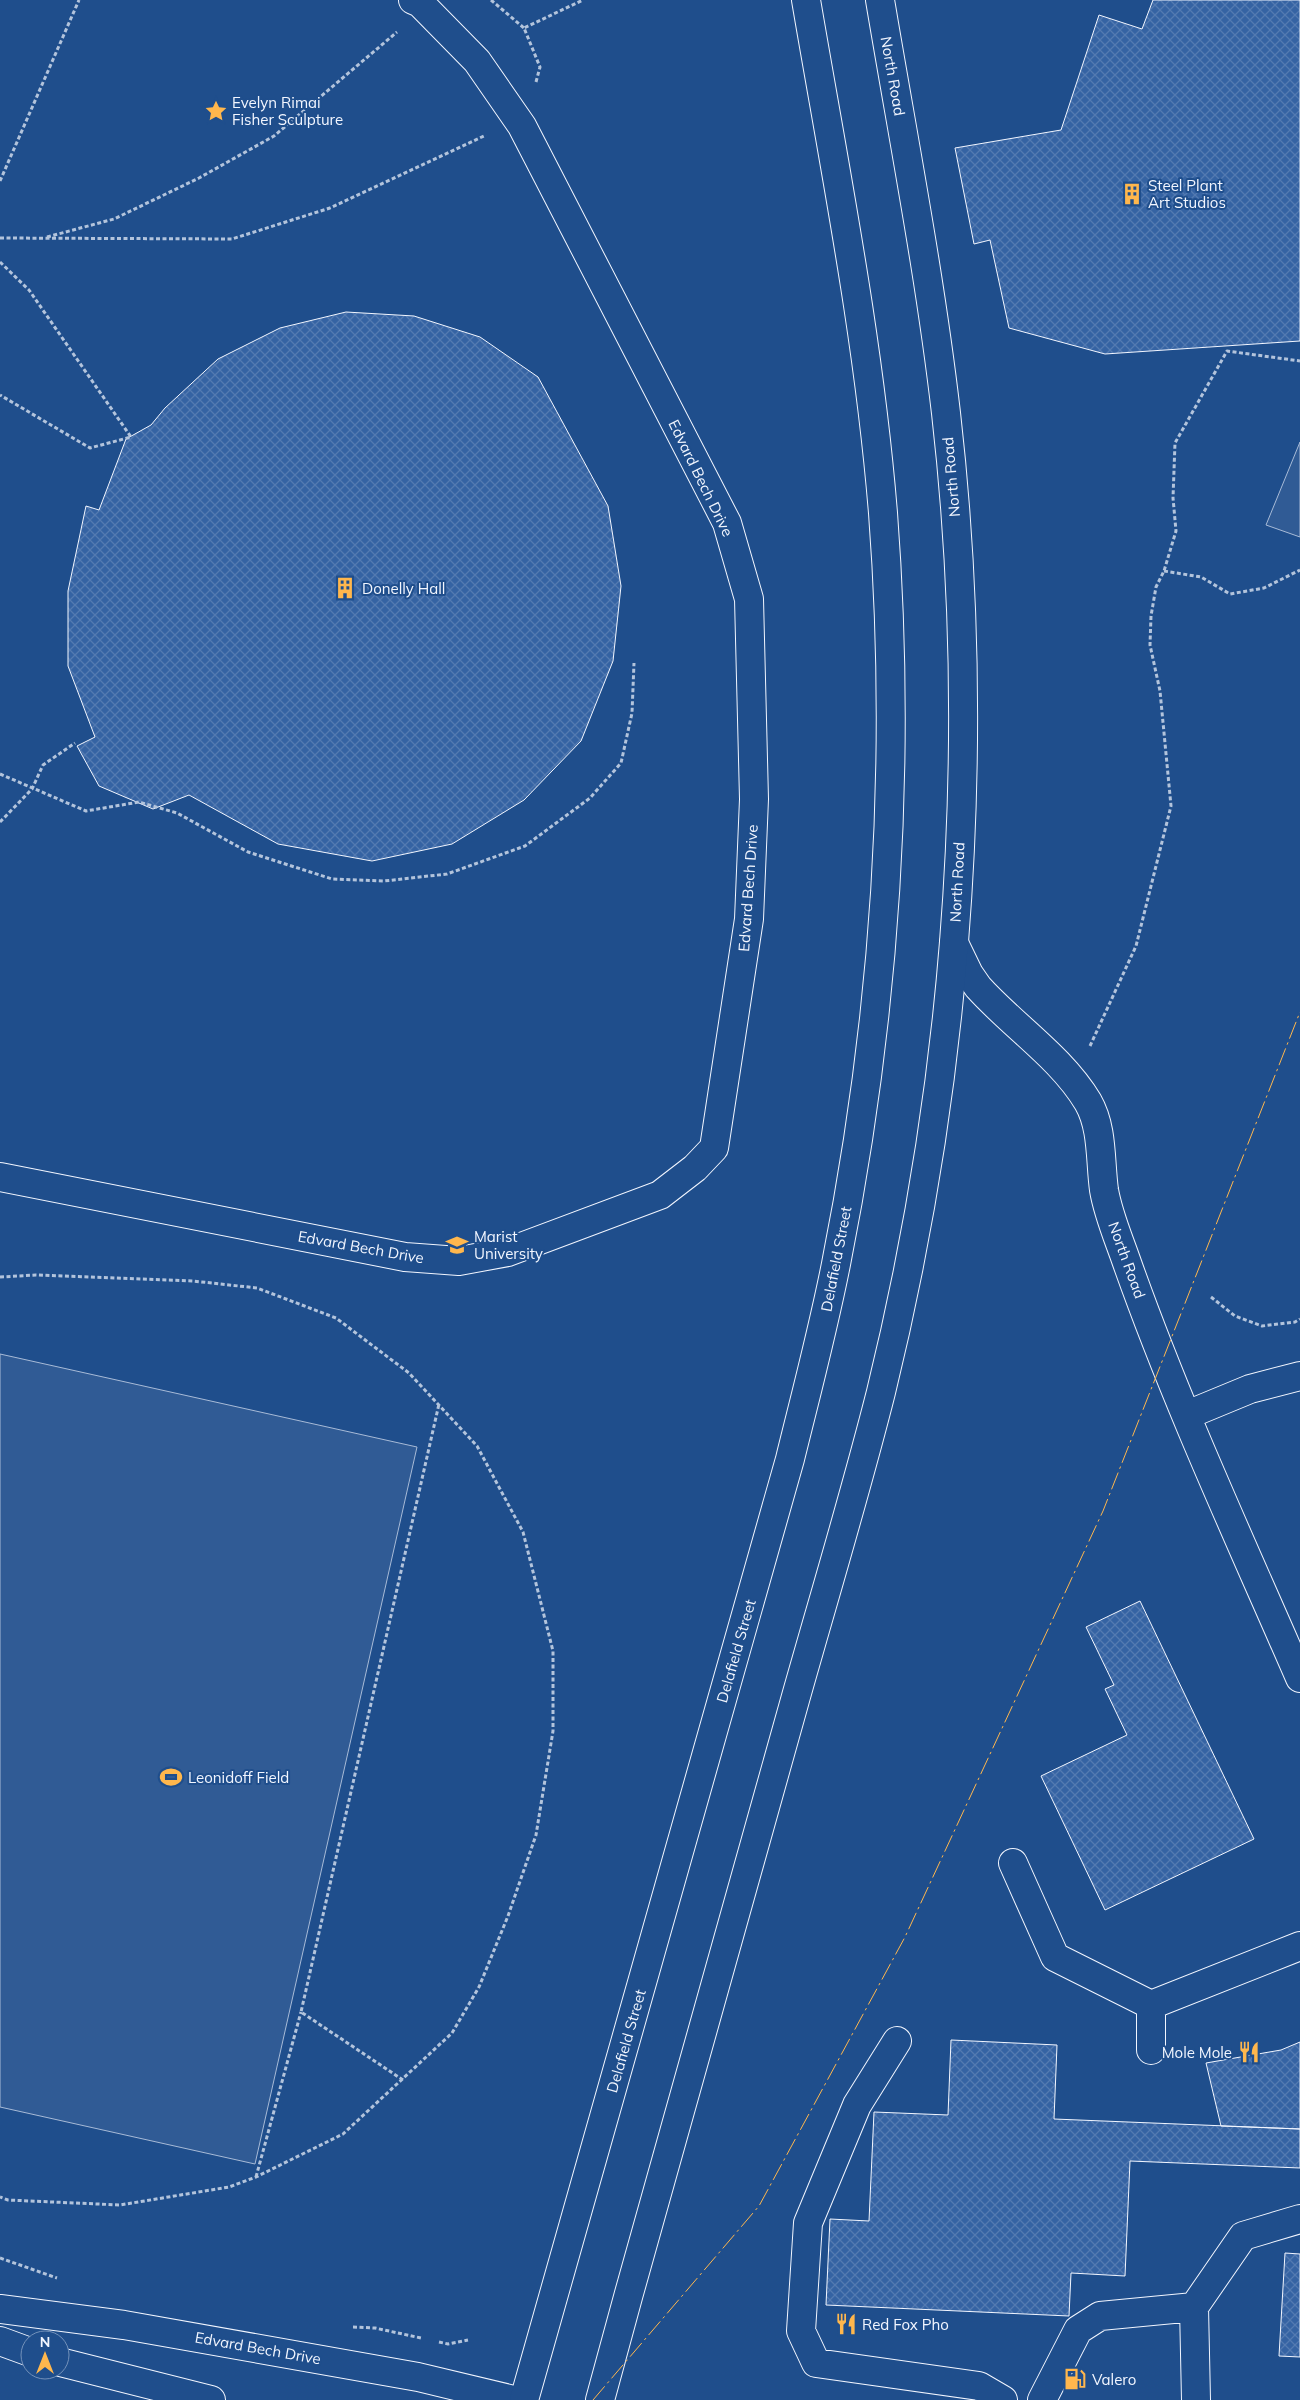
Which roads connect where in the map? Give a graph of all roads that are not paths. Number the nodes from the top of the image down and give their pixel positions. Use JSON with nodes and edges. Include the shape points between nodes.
{"nodes":[{"id":1,"x":806,"y":0,"type":"edge"},
{"id":2,"x":880,"y":0,"type":"edge"},
{"id":3,"x":416,"y":1,"type":"edge"},
{"id":4,"x":954,"y":943,"type":"junction"},
{"id":5,"x":0,"y":1177,"type":"edge"},
{"id":6,"x":1300,"y":1376,"type":"edge"},
{"id":7,"x":1184,"y":1408,"type":"junction"},
{"id":8,"x":1300,"y":1678,"type":"edge"},
{"id":9,"x":1013,"y":1863,"type":"dead end"},
{"id":10,"x":1300,"y":1946,"type":"edge"},
{"id":11,"x":1151,"y":2005,"type":"junction"},
{"id":12,"x":897,"y":2041,"type":"dead end"},
{"id":13,"x":1151,"y":2050,"type":"dead end"},
{"id":14,"x":1300,"y":2219,"type":"edge"},
{"id":15,"x":1194,"y":2307,"type":"junction"},
{"id":16,"x":0,"y":2309,"type":"edge"},
{"id":17,"x":0,"y":2340,"type":"edge"},
{"id":18,"x":20,"y":2348,"type":"edge"},
{"id":19,"x":70,"y":2365,"type":"edge"},
{"id":20,"x":211,"y":2400,"type":"edge"},
{"id":21,"x":514,"y":2400,"type":"edge"},
{"id":22,"x":524,"y":2400,"type":"edge"},
{"id":23,"x":600,"y":2400,"type":"edge"},
{"id":24,"x":1002,"y":2400,"type":"edge"},
{"id":25,"x":1042,"y":2400,"type":"edge"},
{"id":26,"x":1196,"y":2400,"type":"edge"}],
"edges":[{"from":1,"to":22,"type":"main road","name":"Delafield Street","via":[[867,364],[882,506],[890,664],[889,814],[871,1039],[850,1186],[820,1339],[790,1459]]},
{"from":2,"to":4,"type":"main road","name":"North Road","via":[[935,333],[953,491],[963,716]]},
{"from":3,"to":5,"type":"main road","name":"Edvard Bech Drive","via":[[477,61],[522,126],[726,523],[749,599],[754,799],[749,919],[714,1148],[695,1168],[660,1194],[508,1252],[459,1261],[405,1257]]},
{"from":4,"to":7,"type":"main road","name":"North Road","via":[[978,987],[1077,1087],[1094,1113],[1109,1211]]},
{"from":4,"to":23,"type":"main road","via":[[926,1169],[881,1391]]},
{"from":6,"to":7,"type":"main road"},
{"from":7,"to":8,"type":"main road","name":"North Road"},
{"from":9,"to":11,"type":"main road","via":[[1055,1957]]},
{"from":10,"to":11,"type":"main road"},
{"from":11,"to":13,"type":"main road"},
{"from":12,"to":24,"type":"main road","via":[[857,2105],[808,2223],[801,2331],[816,2363],[979,2386]]},
{"from":14,"to":15,"type":"main road","via":[[1244,2236]]},
{"from":15,"to":25,"type":"main road","via":[[1100,2316],[1078,2330]]},
{"from":15,"to":26,"type":"main road"},
{"from":16,"to":21,"type":"main road","name":"Edvard Bech Drive","via":[[124,2325],[418,2377]]},
{"from":17,"to":18,"type":"main road"},
{"from":19,"to":20,"type":"main road"}]}
